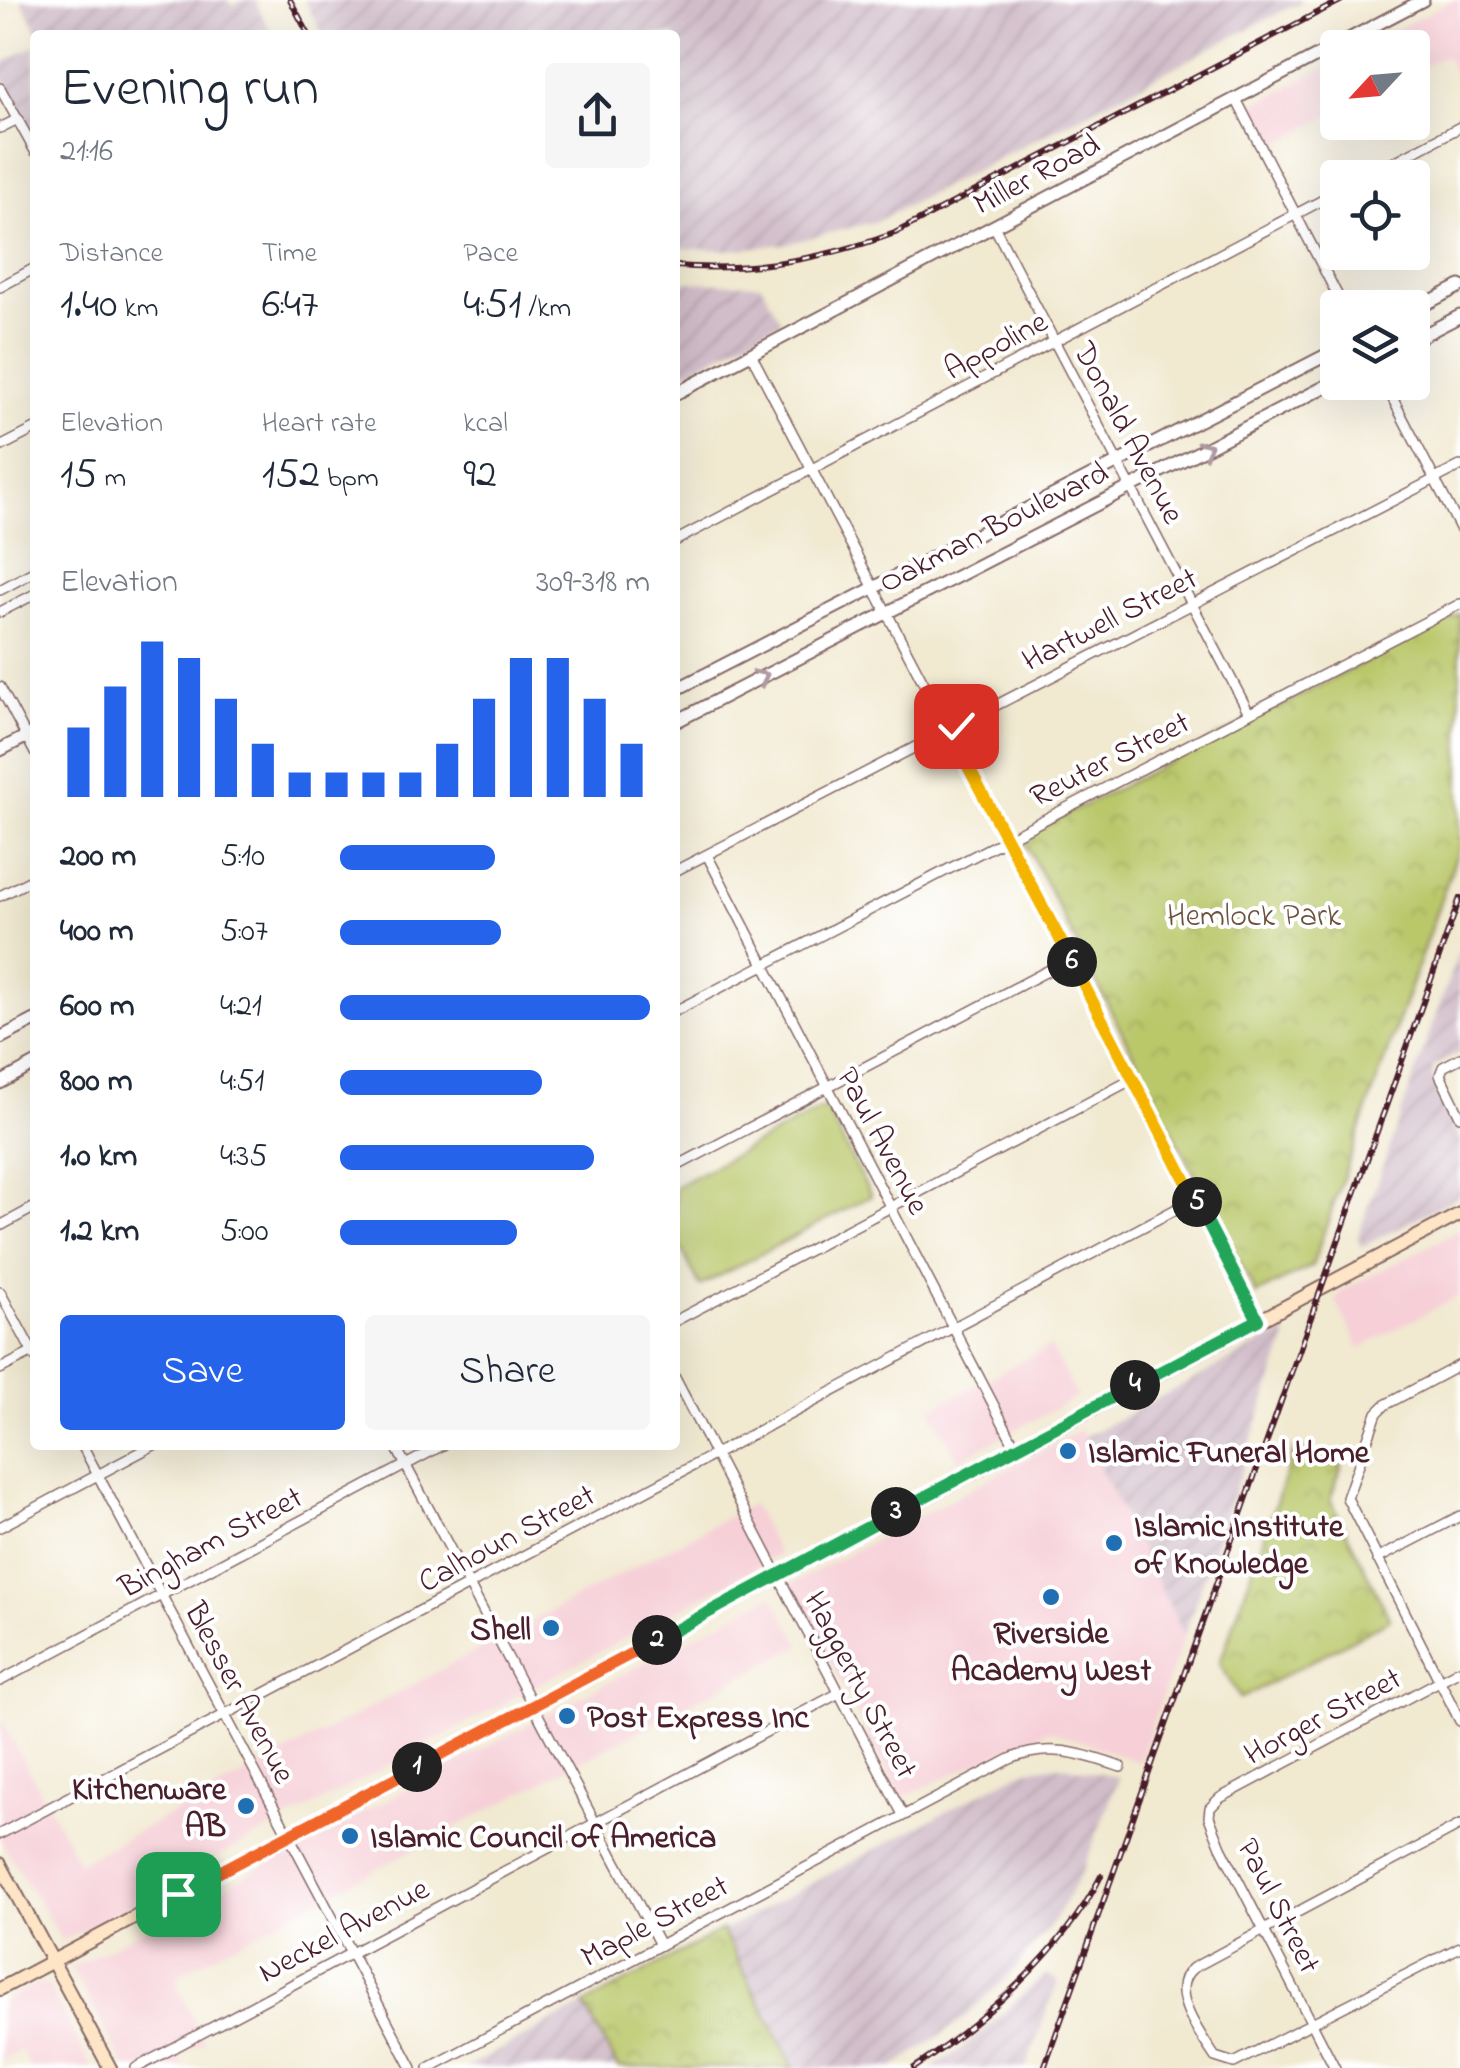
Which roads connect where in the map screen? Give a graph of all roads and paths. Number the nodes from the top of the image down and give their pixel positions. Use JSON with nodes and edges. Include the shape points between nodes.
{"nodes":[{"id":1,"x":1423,"y":0,"type":"edge"},
{"id":2,"x":0,"y":88,"type":"edge"},
{"id":3,"x":1236,"y":99,"type":"junction"},
{"id":4,"x":18,"y":119,"type":"junction"},
{"id":5,"x":1460,"y":127,"type":"edge"},
{"id":6,"x":0,"y":128,"type":"edge"},
{"id":7,"x":30,"y":142,"type":"edge"},
{"id":8,"x":1398,"y":160,"type":"edge"},
{"id":9,"x":1320,"y":201,"type":"edge"},
{"id":10,"x":1296,"y":214,"type":"junction"},
{"id":11,"x":994,"y":226,"type":"junction"},
{"id":12,"x":30,"y":271,"type":"edge"},
{"id":13,"x":0,"y":286,"type":"edge"},
{"id":14,"x":1460,"y":286,"type":"edge"},
{"id":15,"x":1335,"y":290,"type":"edge"},
{"id":16,"x":1430,"y":302,"type":"edge"},
{"id":17,"x":1460,"y":316,"type":"edge"},
{"id":18,"x":1430,"y":332,"type":"edge"},
{"id":19,"x":1054,"y":341,"type":"junction"},
{"id":20,"x":751,"y":354,"type":"junction"},
{"id":21,"x":1320,"y":358,"type":"edge"},
{"id":22,"x":1320,"y":389,"type":"edge"},
{"id":23,"x":680,"y":391,"type":"edge"},
{"id":24,"x":1393,"y":400,"type":"edge"},
{"id":25,"x":30,"y":432,"type":"edge"},
{"id":26,"x":0,"y":448,"type":"edge"},
{"id":27,"x":1118,"y":462,"type":"junction"},
{"id":28,"x":1460,"y":466,"type":"edge"},
{"id":29,"x":811,"y":469,"type":"junction"},
{"id":30,"x":1434,"y":479,"type":"junction"},
{"id":31,"x":1130,"y":487,"type":"junction"},
{"id":32,"x":1460,"y":528,"type":"edge"},
{"id":33,"x":680,"y":537,"type":"edge"},
{"id":34,"x":30,"y":574,"type":"edge"},
{"id":35,"x":874,"y":588,"type":"junction"},
{"id":36,"x":0,"y":590,"type":"edge"},
{"id":37,"x":30,"y":597,"type":"edge"},
{"id":38,"x":1192,"y":604,"type":"junction"},
{"id":39,"x":1460,"y":604,"type":"edge"},
{"id":40,"x":0,"y":612,"type":"edge"},
{"id":41,"x":887,"y":612,"type":"junction"},
{"id":42,"x":0,"y":686,"type":"edge"},
{"id":43,"x":680,"y":687,"type":"edge"},
{"id":44,"x":1249,"y":713,"type":"junction"},
{"id":45,"x":680,"y":719,"type":"edge"},
{"id":46,"x":948,"y":729,"type":"junction"},
{"id":47,"x":30,"y":732,"type":"edge"},
{"id":48,"x":30,"y":735,"type":"edge"},
{"id":49,"x":0,"y":750,"type":"edge"},
{"id":50,"x":1006,"y":839,"type":"junction"},
{"id":51,"x":707,"y":855,"type":"junction"},
{"id":52,"x":680,"y":868,"type":"edge"},
{"id":53,"x":30,"y":881,"type":"edge"},
{"id":54,"x":0,"y":896,"type":"edge"},
{"id":55,"x":1070,"y":958,"type":"junction"},
{"id":56,"x":765,"y":965,"type":"junction"},
{"id":57,"x":680,"y":1008,"type":"edge"},
{"id":58,"x":30,"y":1023,"type":"edge"},
{"id":59,"x":0,"y":1038,"type":"edge"},
{"id":60,"x":1460,"y":1058,"type":"edge"},
{"id":61,"x":30,"y":1067,"type":"edge"},
{"id":62,"x":1133,"y":1079,"type":"junction"},
{"id":63,"x":0,"y":1083,"type":"edge"},
{"id":64,"x":828,"y":1087,"type":"junction"},
{"id":65,"x":1460,"y":1116,"type":"edge"},
{"id":66,"x":680,"y":1164,"type":"edge"},
{"id":67,"x":1195,"y":1199,"type":"junction"},
{"id":68,"x":890,"y":1206,"type":"junction"},
{"id":69,"x":30,"y":1211,"type":"edge"},
{"id":70,"x":1460,"y":1214,"type":"edge"},
{"id":71,"x":0,"y":1226,"type":"edge"},
{"id":72,"x":0,"y":1292,"type":"edge"},
{"id":73,"x":680,"y":1318,"type":"edge"},
{"id":74,"x":1258,"y":1320,"type":"junction"},
{"id":75,"x":953,"y":1326,"type":"junction"},
{"id":76,"x":30,"y":1346,"type":"edge"},
{"id":77,"x":30,"y":1355,"type":"edge"},
{"id":78,"x":1460,"y":1365,"type":"edge"},
{"id":79,"x":0,"y":1369,"type":"edge"},
{"id":80,"x":680,"y":1388,"type":"edge"},
{"id":81,"x":1016,"y":1448,"type":"junction"},
{"id":82,"x":85,"y":1450,"type":"edge"},
{"id":83,"x":145,"y":1450,"type":"edge"},
{"id":84,"x":398,"y":1450,"type":"edge"},
{"id":85,"x":434,"y":1450,"type":"edge"},
{"id":86,"x":715,"y":1454,"type":"junction"},
{"id":87,"x":406,"y":1465,"type":"junction"},
{"id":88,"x":98,"y":1475,"type":"junction"},
{"id":89,"x":1460,"y":1516,"type":"edge"},
{"id":90,"x":0,"y":1526,"type":"edge"},
{"id":91,"x":1377,"y":1560,"type":"junction"},
{"id":92,"x":777,"y":1575,"type":"junction"},
{"id":93,"x":470,"y":1585,"type":"junction"},
{"id":94,"x":161,"y":1594,"type":"junction"},
{"id":95,"x":1460,"y":1670,"type":"edge"},
{"id":96,"x":0,"y":1680,"type":"edge"},
{"id":97,"x":1439,"y":1681,"type":"junction"},
{"id":98,"x":839,"y":1694,"type":"junction"},
{"id":99,"x":534,"y":1705,"type":"junction"},
{"id":100,"x":225,"y":1714,"type":"junction"},
{"id":101,"x":1460,"y":1721,"type":"edge"},
{"id":102,"x":1121,"y":1767,"type":"dead end"},
{"id":103,"x":1210,"y":1808,"type":"joint"},
{"id":104,"x":902,"y":1816,"type":"junction"},
{"id":105,"x":596,"y":1824,"type":"junction"},
{"id":106,"x":1460,"y":1825,"type":"edge"},
{"id":107,"x":0,"y":1834,"type":"edge"},
{"id":108,"x":289,"y":1835,"type":"junction"},
{"id":109,"x":0,"y":1864,"type":"edge"},
{"id":110,"x":1264,"y":1930,"type":"junction"},
{"id":111,"x":660,"y":1945,"type":"junction"},
{"id":112,"x":1460,"y":1947,"type":"edge"},
{"id":113,"x":352,"y":1953,"type":"junction"},
{"id":114,"x":53,"y":1961,"type":"junction"},
{"id":115,"x":0,"y":1989,"type":"edge"},
{"id":116,"x":1312,"y":2023,"type":"junction"},
{"id":117,"x":110,"y":2068,"type":"edge"},
{"id":118,"x":136,"y":2068,"type":"edge"},
{"id":119,"x":412,"y":2068,"type":"edge"},
{"id":120,"x":429,"y":2068,"type":"edge"},
{"id":121,"x":1335,"y":2068,"type":"edge"}],
"edges":[{"from":1,"to":3,"type":"street","name":"Miller Road"},
{"from":2,"to":4,"type":"street"},
{"from":3,"to":10,"type":"street"},
{"from":3,"to":11,"type":"street","name":"Miller Road"},
{"from":4,"to":6,"type":"street"},
{"from":4,"to":7,"type":"street"},
{"from":5,"to":8,"type":"street"},
{"from":9,"to":10,"type":"street","name":"Appoline"},
{"from":10,"to":15,"type":"street"},
{"from":10,"to":19,"type":"street","name":"Appoline"},
{"from":11,"to":19,"type":"street","name":"Donald Avenue"},
{"from":11,"to":20,"type":"street","name":"Miller Road"},
{"from":12,"to":13,"type":"street"},
{"from":14,"to":16,"type":"street"},
{"from":17,"to":18,"type":"street"},
{"from":19,"to":27,"type":"street","name":"Donald Avenue"},
{"from":19,"to":29,"type":"street","name":"Appoline"},
{"from":20,"to":23,"type":"street","name":"Miller Road"},
{"from":20,"to":29,"type":"street"},
{"from":21,"to":27,"type":"street","name":"Oakman Boulevard"},
{"from":31,"to":22,"type":"street","name":"Oakman Boulevard","one_way":true},
{"from":24,"to":30,"type":"street"},
{"from":25,"to":26,"type":"street"},
{"from":27,"to":31,"type":"street","name":"Donald Avenue"},
{"from":27,"to":35,"type":"street","name":"Oakman Boulevard"},
{"from":28,"to":30,"type":"street","name":"Hartwell Street"},
{"from":29,"to":33,"type":"street","name":"Appoline"},
{"from":29,"to":35,"type":"street"},
{"from":30,"to":32,"type":"street"},
{"from":30,"to":38,"type":"street","name":"Hartwell Street"},
{"from":31,"to":38,"type":"street","name":"Donald Avenue"},
{"from":31,"to":41,"type":"street","name":"Oakman Boulevard"},
{"from":34,"to":36,"type":"street"},
{"from":35,"to":41,"type":"street"},
{"from":35,"to":43,"type":"street","name":"Oakman Boulevard"},
{"from":37,"to":40,"type":"street"},
{"from":38,"to":44,"type":"street","name":"Donald Avenue"},
{"from":38,"to":46,"type":"street","name":"Hartwell Street"},
{"from":39,"to":44,"type":"street","name":"Reuter Street"},
{"from":45,"to":41,"type":"street","name":"Oakman Boulevard","one_way":true},
{"from":41,"to":46,"type":"street"},
{"from":42,"to":47,"type":"street"},
{"from":44,"to":50,"type":"street","name":"Reuter Street"},
{"from":46,"to":50,"type":"street"},
{"from":46,"to":51,"type":"street","name":"Hartwell Street"},
{"from":48,"to":49,"type":"street"},
{"from":50,"to":55,"type":"street"},
{"from":50,"to":56,"type":"street","name":"Reuter Street"},
{"from":51,"to":52,"type":"street","name":"Hartwell Street"},
{"from":51,"to":56,"type":"street","name":"Paul Avenue"},
{"from":53,"to":54,"type":"street"},
{"from":55,"to":62,"type":"street"},
{"from":55,"to":64,"type":"street"},
{"from":56,"to":57,"type":"street","name":"Reuter Street"},
{"from":56,"to":64,"type":"street","name":"Paul Avenue"},
{"from":58,"to":59,"type":"street"},
{"from":60,"to":65,"type":"street","via":[[1441,1070]]},
{"from":61,"to":63,"type":"street"},
{"from":62,"to":67,"type":"street"},
{"from":62,"to":68,"type":"street"},
{"from":64,"to":66,"type":"street"},
{"from":64,"to":68,"type":"street","name":"Paul Avenue"},
{"from":67,"to":74,"type":"street"},
{"from":67,"to":75,"type":"street","name":"Calhoun Street"},
{"from":68,"to":73,"type":"street"},
{"from":68,"to":75,"type":"street","name":"Paul Avenue"},
{"from":69,"to":71,"type":"street"},
{"from":70,"to":74,"type":"main road"},
{"from":72,"to":76,"type":"street"},
{"from":74,"to":81,"type":"main road"},
{"from":75,"to":81,"type":"street","name":"Paul Avenue"},
{"from":75,"to":86,"type":"street","name":"Calhoun Street"},
{"from":77,"to":79,"type":"street"},
{"from":78,"to":91,"type":"street","via":[[1375,1417],[1347,1501]]},
{"from":80,"to":86,"type":"street","name":"Haggerty Street"},
{"from":81,"to":92,"type":"main road"},
{"from":82,"to":88,"type":"street","name":"Blesser Avenue"},
{"from":83,"to":88,"type":"street"},
{"from":84,"to":87,"type":"street"},
{"from":85,"to":87,"type":"street","name":"Bingham Street"},
{"from":86,"to":92,"type":"street","name":"Haggerty Street"},
{"from":86,"to":93,"type":"street","name":"Calhoun Street"},
{"from":87,"to":93,"type":"street"},
{"from":87,"to":94,"type":"street","name":"Bingham Street"},
{"from":88,"to":90,"type":"street"},
{"from":88,"to":94,"type":"street","name":"Blesser Avenue"},
{"from":89,"to":91,"type":"street"},
{"from":91,"to":97,"type":"street"},
{"from":92,"to":98,"type":"street","name":"Haggerty Street"},
{"from":92,"to":99,"type":"main road"},
{"from":93,"to":99,"type":"street"},
{"from":93,"to":100,"type":"street","name":"Calhoun Street"},
{"from":94,"to":96,"type":"street","name":"Bingham Street"},
{"from":94,"to":100,"type":"street","name":"Blesser Avenue"},
{"from":95,"to":97,"type":"street","name":"Horger Street"},
{"from":97,"to":101,"type":"street"},
{"from":97,"to":103,"type":"street","name":"Horger Street"},
{"from":98,"to":104,"type":"street","name":"Haggerty Street"},
{"from":98,"to":105,"type":"street","name":"Neckel Avenue"},
{"from":99,"to":105,"type":"street"},
{"from":99,"to":108,"type":"main road"},
{"from":100,"to":107,"type":"street","name":"Calhoun Street"},
{"from":100,"to":108,"type":"street","name":"Blesser Avenue"},
{"from":102,"to":104,"type":"street","name":"Maple Street","via":[[1070,1750],[1022,1754]]},
{"from":103,"to":110,"type":"street","name":"Paul Street","via":[[1216,1836]]},
{"from":104,"to":111,"type":"street","name":"Maple Street"},
{"from":105,"to":111,"type":"street"},
{"from":105,"to":113,"type":"street","name":"Neckel Avenue"},
{"from":106,"to":110,"type":"street"},
{"from":108,"to":113,"type":"street","name":"Blesser Avenue"},
{"from":108,"to":114,"type":"main road"},
{"from":109,"to":114,"type":"main road"},
{"from":110,"to":116,"type":"street","name":"Paul Street"},
{"from":110,"to":116,"type":"street","via":[[1182,1980],[1181,1992],[1211,2051],[1220,2061],[1241,2061]]},
{"from":111,"to":120,"type":"street","name":"Maple Street"},
{"from":112,"to":116,"type":"street"},
{"from":113,"to":118,"type":"street","name":"Neckel Avenue"},
{"from":113,"to":119,"type":"street","name":"Blesser Avenue"},
{"from":114,"to":115,"type":"main road"},
{"from":114,"to":117,"type":"main road"},
{"from":116,"to":121,"type":"street"}]}
